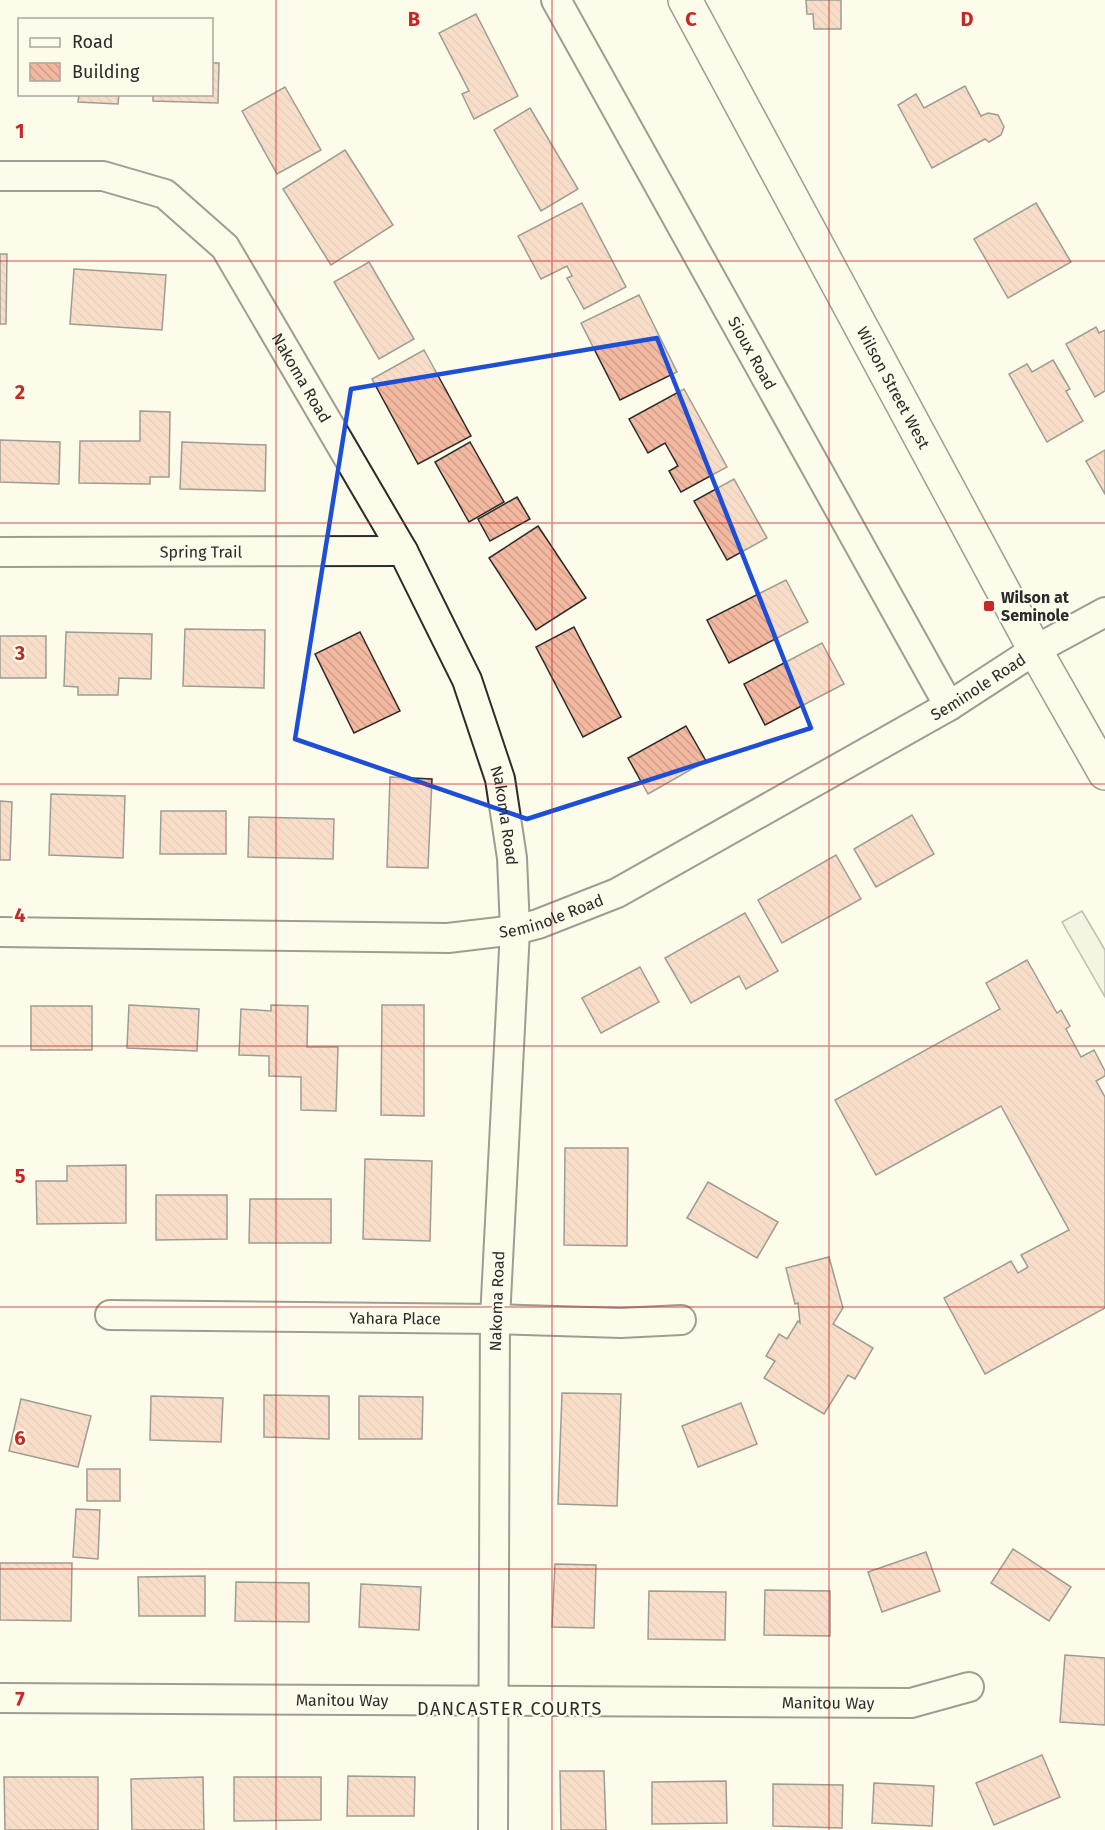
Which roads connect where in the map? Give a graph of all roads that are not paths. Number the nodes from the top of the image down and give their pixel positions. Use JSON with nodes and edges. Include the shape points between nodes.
{"nodes":[{"id":1,"x":556,"y":0,"type":"edge"},
{"id":2,"x":685,"y":0,"type":"edge"},
{"id":3,"x":0,"y":176,"type":"edge"},
{"id":4,"x":403,"y":551,"type":"junction"},
{"id":5,"x":0,"y":552,"type":"edge"},
{"id":6,"x":1105,"y":612,"type":"edge"},
{"id":7,"x":1035,"y":650,"type":"junction"},
{"id":8,"x":949,"y":706,"type":"junction"},
{"id":9,"x":1105,"y":773,"type":"edge"},
{"id":10,"x":515,"y":930,"type":"junction"},
{"id":11,"x":0,"y":932,"type":"edge"},
{"id":12,"x":110,"y":1315,"type":"dead end"},
{"id":13,"x":495,"y":1319,"type":"junction"},
{"id":14,"x":681,"y":1320,"type":"dead end"},
{"id":15,"x":969,"y":1687,"type":"dead end"},
{"id":16,"x":0,"y":1698,"type":"edge"},
{"id":17,"x":494,"y":1701,"type":"junction"},
{"id":18,"x":493,"y":1830,"type":"edge"}],
"edges":[{"from":1,"to":8,"type":"street","name":"Sioux Road"},
{"from":2,"to":7,"type":"main road","name":"Wilson Street West"},
{"from":3,"to":4,"type":"street","name":"Nakoma Road","via":[[104,176],[165,194],[225,247]]},
{"from":4,"to":5,"type":"street","name":"Spring Trail"},
{"from":4,"to":10,"type":"street","name":"Nakoma Road","via":[[467,680],[500,779],[512,858]]},
{"from":6,"to":7,"type":"street","name":"Seminole Road"},
{"from":7,"to":8,"type":"street","name":"Seminole Road"},
{"from":7,"to":9,"type":"main road","name":"Wilson Street West"},
{"from":8,"to":10,"type":"street","name":"Seminole Road","via":[[617,893]]},
{"from":10,"to":11,"type":"street","name":"Seminole Road","via":[[448,938]]},
{"from":10,"to":13,"type":"street","name":"Nakoma Road"},
{"from":12,"to":13,"type":"street","name":"Yahara Place"},
{"from":13,"to":14,"type":"street","name":"Yahara Place","via":[[621,1323]]},
{"from":13,"to":17,"type":"street","name":"Nakoma Road"},
{"from":15,"to":17,"type":"street","name":"Manitou Way","via":[[911,1703]]},
{"from":16,"to":17,"type":"street","name":"Manitou Way"},
{"from":17,"to":18,"type":"street","name":"Nakoma Road"}]}
